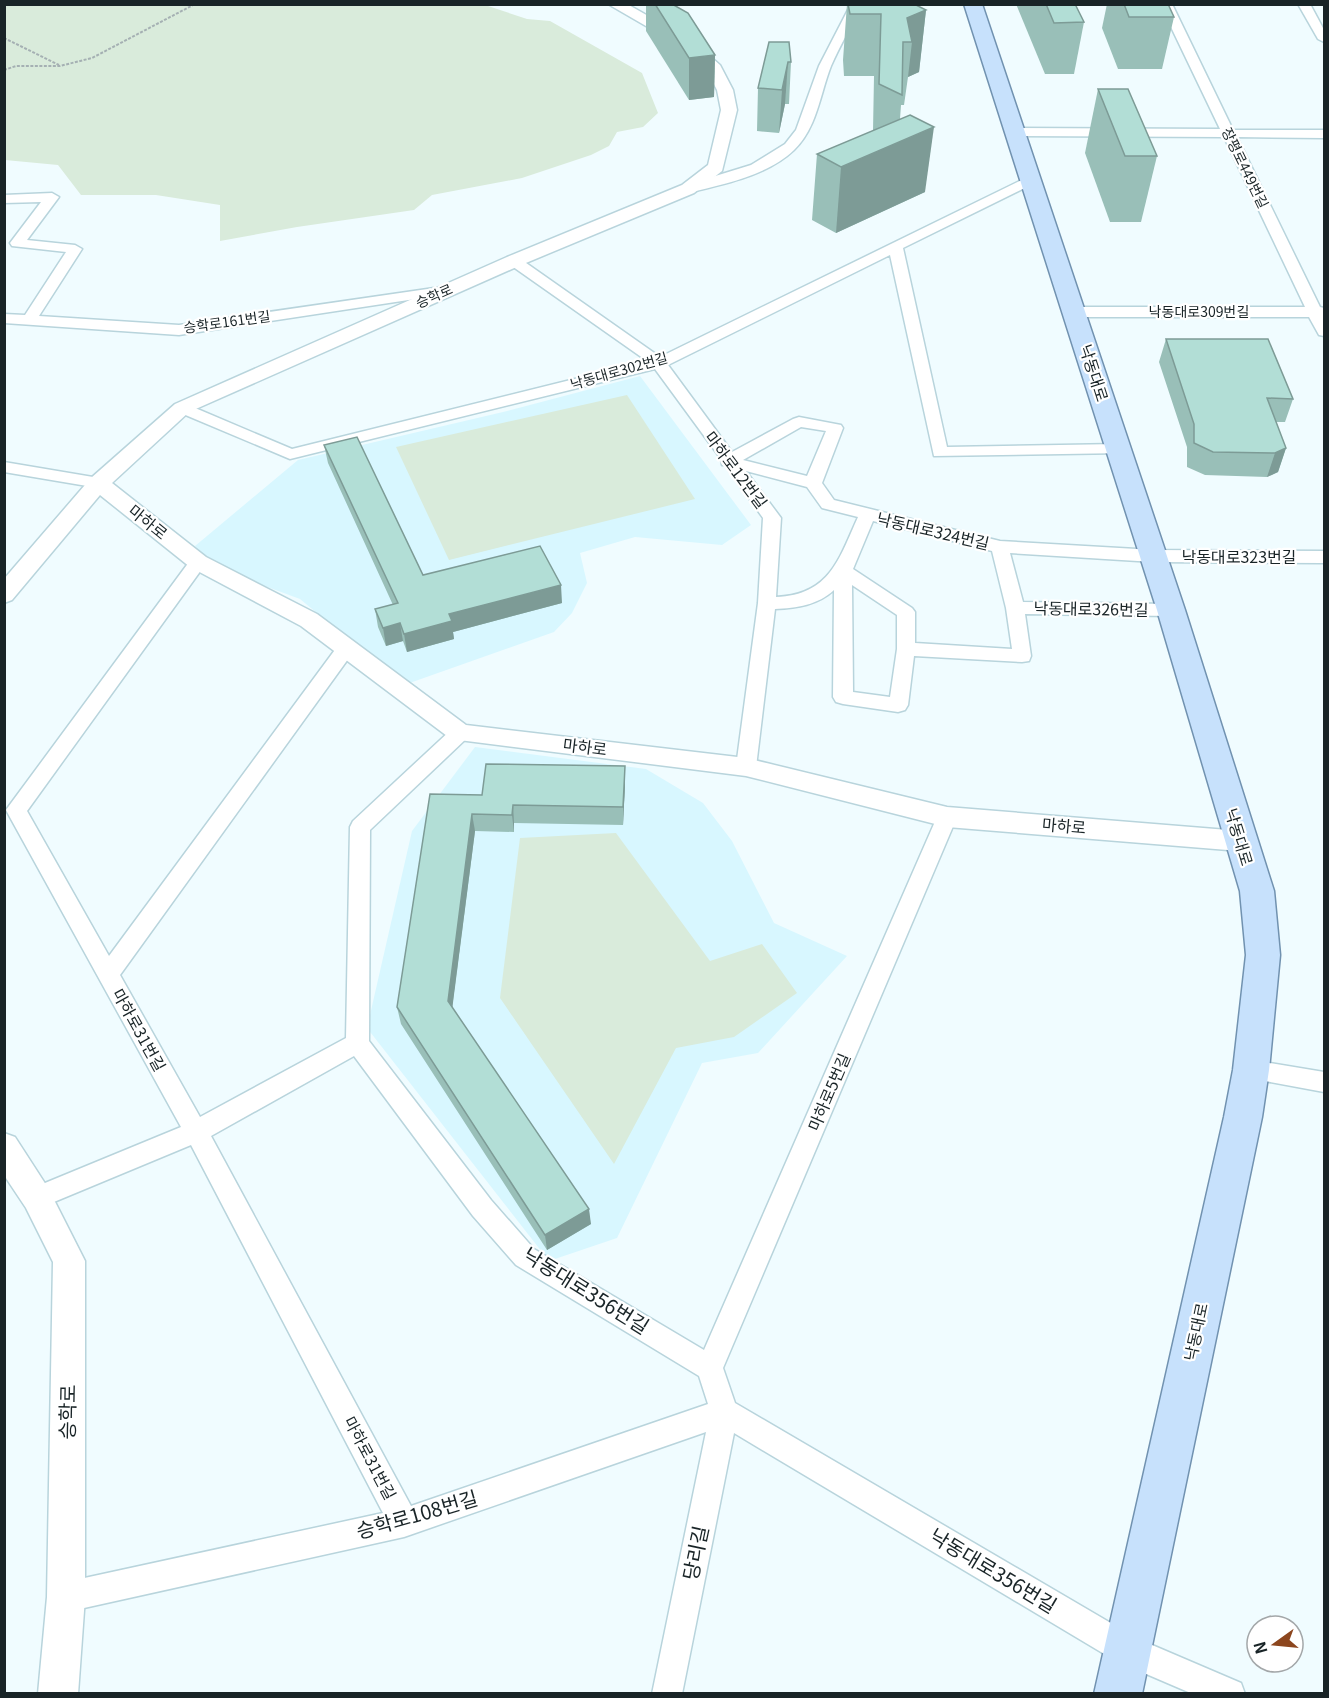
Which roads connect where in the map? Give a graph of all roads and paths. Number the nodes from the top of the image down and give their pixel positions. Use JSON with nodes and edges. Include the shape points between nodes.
{"nodes":[{"id":1,"x":195,"y":4,"type":"edge"},
{"id":2,"x":615,"y":4,"type":"edge"},
{"id":3,"x":857,"y":4,"type":"edge"},
{"id":4,"x":973,"y":4,"type":"edge"},
{"id":5,"x":1166,"y":4,"type":"edge"},
{"id":6,"x":1304,"y":4,"type":"edge"},
{"id":7,"x":4,"y":38,"type":"edge"},
{"id":8,"x":1324,"y":39,"type":"edge"},
{"id":9,"x":60,"y":66,"type":"junction"},
{"id":10,"x":4,"y":70,"type":"edge"},
{"id":11,"x":1015,"y":132,"type":"junction"},
{"id":12,"x":1227,"y":134,"type":"junction"},
{"id":13,"x":1324,"y":134,"type":"edge"},
{"id":14,"x":1032,"y":179,"type":"junction"},
{"id":15,"x":688,"y":189,"type":"junction"},
{"id":16,"x":4,"y":199,"type":"edge"},
{"id":17,"x":895,"y":246,"type":"junction"},
{"id":18,"x":514,"y":261,"type":"junction"},
{"id":19,"x":448,"y":290,"type":"junction"},
{"id":20,"x":1074,"y":312,"type":"junction"},
{"id":21,"x":1320,"y":312,"type":"edge"},
{"id":22,"x":4,"y":318,"type":"edge"},
{"id":23,"x":29,"y":320,"type":"junction"},
{"id":24,"x":1324,"y":332,"type":"edge"},
{"id":25,"x":659,"y":363,"type":"junction"},
{"id":26,"x":182,"y":408,"type":"junction"},
{"id":27,"x":1119,"y":449,"type":"junction"},
{"id":28,"x":728,"y":461,"type":"junction"},
{"id":29,"x":4,"y":467,"type":"edge"},
{"id":30,"x":99,"y":483,"type":"junction"},
{"id":31,"x":813,"y":483,"type":"junction"},
{"id":32,"x":867,"y":515,"type":"junction"},
{"id":33,"x":1000,"y":547,"type":"junction"},
{"id":34,"x":1154,"y":556,"type":"junction"},
{"id":35,"x":1324,"y":557,"type":"edge"},
{"id":36,"x":198,"y":562,"type":"junction"},
{"id":37,"x":843,"y":572,"type":"junction"},
{"id":38,"x":4,"y":595,"type":"edge"},
{"id":39,"x":767,"y":603,"type":"junction"},
{"id":40,"x":1015,"y":608,"type":"junction"},
{"id":41,"x":1171,"y":610,"type":"junction"},
{"id":42,"x":347,"y":648,"type":"junction"},
{"id":43,"x":906,"y":649,"type":"junction"},
{"id":44,"x":460,"y":732,"type":"junction"},
{"id":45,"x":746,"y":766,"type":"junction"},
{"id":46,"x":10,"y":810,"type":"edge"},
{"id":47,"x":947,"y":817,"type":"junction"},
{"id":48,"x":1240,"y":841,"type":"junction"},
{"id":49,"x":108,"y":974,"type":"junction"},
{"id":50,"x":357,"y":1043,"type":"junction"},
{"id":51,"x":1251,"y":1070,"type":"junction"},
{"id":52,"x":1324,"y":1082,"type":"edge"},
{"id":53,"x":196,"y":1132,"type":"junction"},
{"id":54,"x":4,"y":1147,"type":"edge"},
{"id":55,"x":37,"y":1198,"type":"junction"},
{"id":56,"x":710,"y":1368,"type":"junction"},
{"id":57,"x":724,"y":1412,"type":"junction"},
{"id":58,"x":404,"y":1524,"type":"junction"},
{"id":59,"x":66,"y":1597,"type":"junction"},
{"id":60,"x":1127,"y":1650,"type":"junction"},
{"id":61,"x":58,"y":1694,"type":"edge"},
{"id":62,"x":667,"y":1694,"type":"edge"},
{"id":63,"x":1118,"y":1694,"type":"edge"},
{"id":64,"x":1230,"y":1694,"type":"edge"}],
"edges":[{"from":1,"to":9,"type":"path","via":[[92,58]]},
{"from":2,"to":15,"type":"street","name":"승학로","via":[[689,45],[712,65],[725,90],[729,110],[716,167]]},
{"from":3,"to":15,"type":"street","via":[[825,66],[803,128],[791,147],[758,166]]},
{"from":4,"to":11,"type":"main road","name":"낙동대로"},
{"from":5,"to":12,"type":"street","name":"장평로449번길"},
{"from":6,"to":8,"type":"street"},
{"from":7,"to":9,"type":"path"},
{"from":9,"to":10,"type":"path","via":[[16,66]]},
{"from":11,"to":12,"type":"street"},
{"from":11,"to":14,"type":"main road","name":"낙동대로"},
{"from":12,"to":13,"type":"street"},
{"from":12,"to":21,"type":"street","name":"장평로449번길"},
{"from":14,"to":17,"type":"street","name":"낙동대로302번길"},
{"from":14,"to":20,"type":"main road","name":"낙동대로"},
{"from":15,"to":18,"type":"street","name":"승학로"},
{"from":16,"to":23,"type":"street","via":[[52,197],[18,243],[75,249]]},
{"from":17,"to":25,"type":"street","name":"낙동대로302번길"},
{"from":17,"to":27,"type":"street","via":[[940,452]]},
{"from":18,"to":19,"type":"street","name":"승학로"},
{"from":18,"to":25,"type":"street","name":"마하로12번길"},
{"from":19,"to":23,"type":"street","name":"승학로161번길","via":[[179,330]]},
{"from":19,"to":26,"type":"street","name":"승학로"},
{"from":20,"to":21,"type":"street","name":"낙동대로309번길"},
{"from":20,"to":27,"type":"main road","name":"낙동대로"},
{"from":21,"to":24,"type":"street","name":"장평로449번길"},
{"from":22,"to":23,"type":"street","name":"승학로161번길"},
{"from":25,"to":26,"type":"street","name":"낙동대로302번길","via":[[290,454]]},
{"from":25,"to":28,"type":"street","name":"마하로12번길"},
{"from":26,"to":30,"type":"street","name":"승학로"},
{"from":27,"to":34,"type":"main road","name":"낙동대로"},
{"from":28,"to":31,"type":"street"},
{"from":28,"to":31,"type":"street","via":[[799,422],[834,428]]},
{"from":28,"to":39,"type":"street","name":"마하로12번길","via":[[772,518]]},
{"from":29,"to":30,"type":"street","name":"마하로"},
{"from":30,"to":36,"type":"street","name":"마하로"},
{"from":30,"to":38,"type":"street","name":"승학로"},
{"from":31,"to":32,"type":"street","name":"낙동대로324번길","via":[[828,504]]},
{"from":32,"to":33,"type":"street","name":"낙동대로324번길"},
{"from":32,"to":37,"type":"street"},
{"from":33,"to":34,"type":"street","name":"낙동대로324번길"},
{"from":33,"to":40,"type":"street"},
{"from":34,"to":35,"type":"street","name":"낙동대로323번길"},
{"from":34,"to":41,"type":"main road","name":"낙동대로"},
{"from":36,"to":42,"type":"street","name":"마하로","via":[[309,620]]},
{"from":36,"to":46,"type":"street","name":"마하로31번길"},
{"from":37,"to":39,"type":"street","via":[[820,593],[797,602]]},
{"from":37,"to":43,"type":"street","via":[[906,612]]},
{"from":37,"to":43,"type":"street","via":[[843,698],[898,705]]},
{"from":39,"to":45,"type":"street","name":"마하로12번길"},
{"from":40,"to":41,"type":"street","name":"낙동대로326번길"},
{"from":40,"to":43,"type":"street","name":"낙동대로326번길","via":[[1022,656]]},
{"from":41,"to":48,"type":"main road","name":"낙동대로"},
{"from":42,"to":44,"type":"street","name":"마하로"},
{"from":42,"to":49,"type":"street"},
{"from":44,"to":45,"type":"street","name":"마하로"},
{"from":44,"to":50,"type":"street","via":[[360,827]]},
{"from":45,"to":47,"type":"street","name":"마하로"},
{"from":46,"to":49,"type":"street","name":"마하로31번길"},
{"from":47,"to":48,"type":"street","name":"마하로"},
{"from":47,"to":56,"type":"street","name":"마하로5번길"},
{"from":48,"to":51,"type":"main road","name":"낙동대로","via":[[1257,891],[1263,955]]},
{"from":49,"to":53,"type":"street","name":"마하로31번길"},
{"from":50,"to":53,"type":"street"},
{"from":50,"to":56,"type":"street","name":"낙동대로356번길","via":[[482,1208],[525,1257]]},
{"from":51,"to":52,"type":"street"},
{"from":51,"to":60,"type":"main road","name":"낙동대로"},
{"from":53,"to":55,"type":"street"},
{"from":53,"to":58,"type":"street","name":"마하로31번길"},
{"from":54,"to":55,"type":"street","name":"승학로"},
{"from":55,"to":59,"type":"street","name":"승학로","via":[[69,1260]]},
{"from":56,"to":57,"type":"street"},
{"from":57,"to":58,"type":"street","name":"승학로108번길"},
{"from":57,"to":60,"type":"street","name":"낙동대로356번길"},
{"from":57,"to":62,"type":"street","name":"당리길"},
{"from":58,"to":59,"type":"street","name":"승학로108번길"},
{"from":59,"to":61,"type":"street","name":"승학로"},
{"from":60,"to":63,"type":"main road","name":"낙동대로"},
{"from":60,"to":64,"type":"street","name":"낙동대로356번길"}]}
